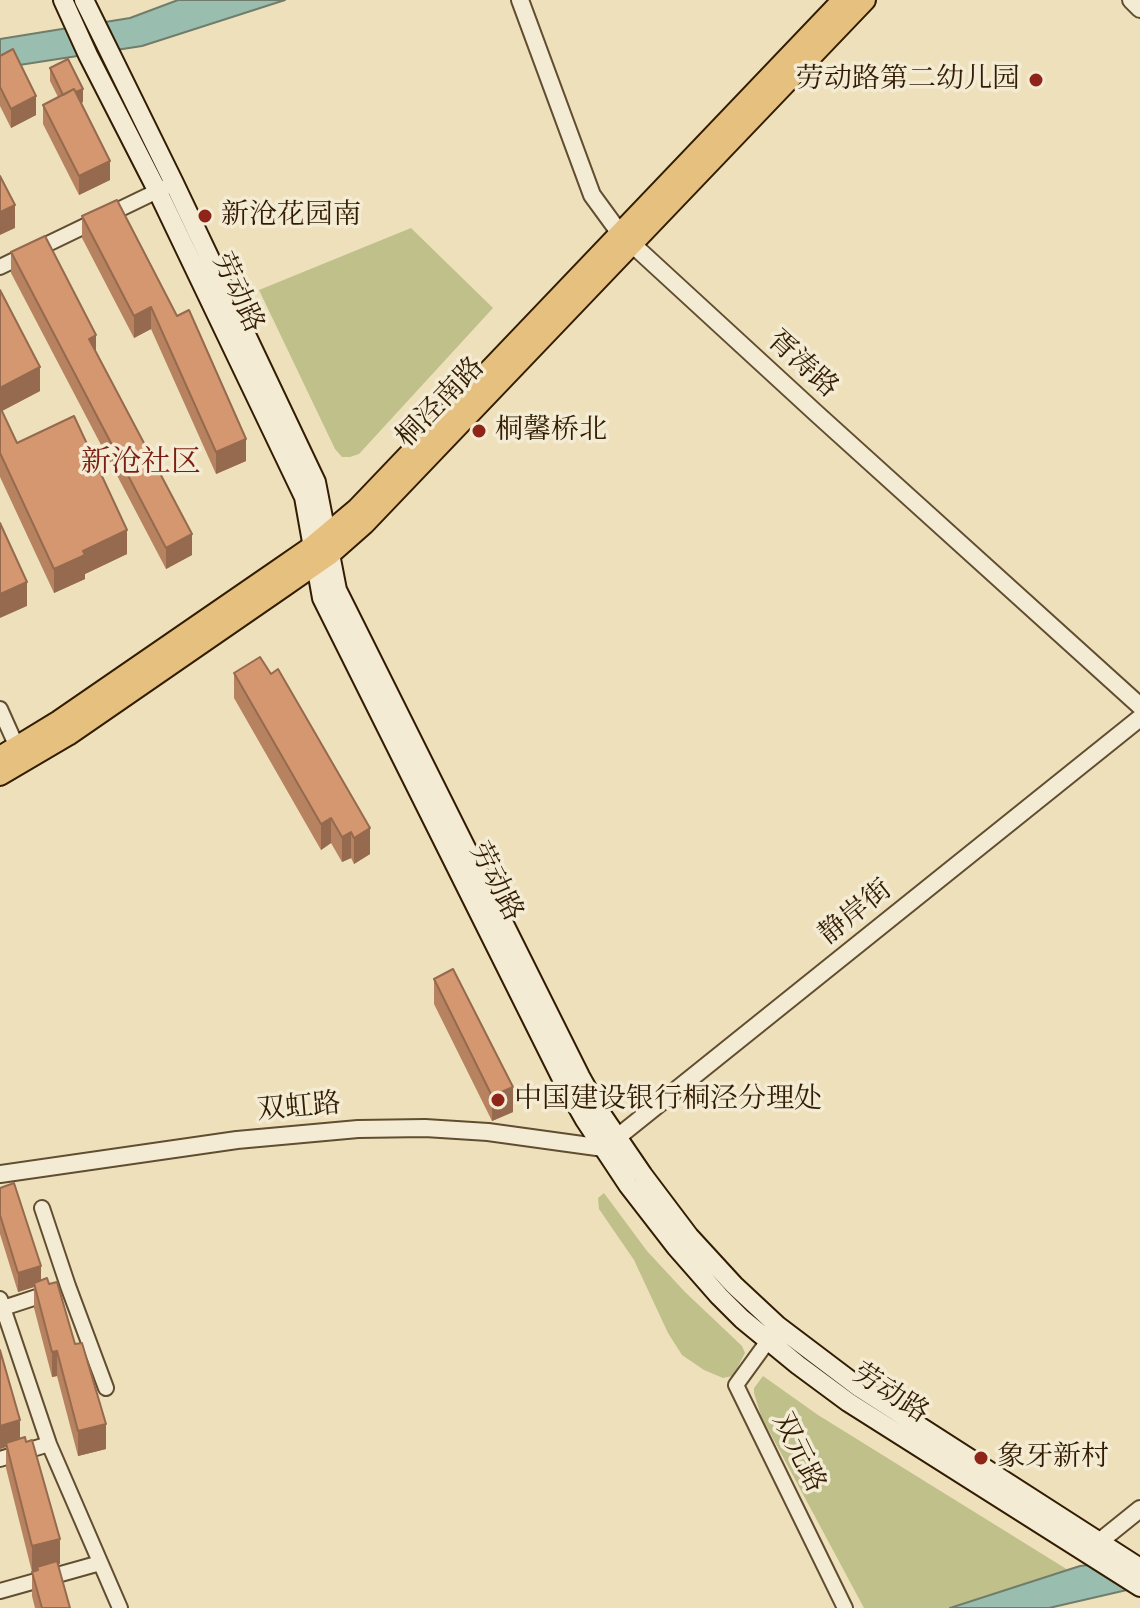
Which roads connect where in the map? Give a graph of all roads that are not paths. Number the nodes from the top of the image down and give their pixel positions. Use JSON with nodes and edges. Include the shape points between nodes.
{"nodes":[{"id":1,"x":63,"y":0,"type":"edge"},
{"id":2,"x":84,"y":0,"type":"edge"},
{"id":3,"x":520,"y":0,"type":"edge"},
{"id":4,"x":843,"y":0,"type":"edge"},
{"id":5,"x":865,"y":0,"type":"edge"},
{"id":6,"x":1131,"y":0,"type":"edge"},
{"id":7,"x":1140,"y":9,"type":"edge"},
{"id":8,"x":166,"y":187,"type":"junction"},
{"id":9,"x":625,"y":238,"type":"junction"},
{"id":10,"x":0,"y":267,"type":"edge"},
{"id":11,"x":321,"y":550,"type":"junction"},
{"id":12,"x":1140,"y":706,"type":"edge"},
{"id":13,"x":0,"y":709,"type":"edge"},
{"id":14,"x":1140,"y":718,"type":"edge"},
{"id":15,"x":9,"y":752,"type":"edge"},
{"id":16,"x":0,"y":775,"type":"edge"},
{"id":17,"x":611,"y":1143,"type":"junction"},
{"id":18,"x":0,"y":1174,"type":"edge"},
{"id":19,"x":42,"y":1208,"type":"dead end"},
{"id":20,"x":68,"y":1286,"type":"junction"},
{"id":21,"x":1,"y":1305,"type":"edge"},
{"id":22,"x":773,"y":1334,"type":"junction"},
{"id":23,"x":106,"y":1388,"type":"dead end"},
{"id":24,"x":49,"y":1444,"type":"junction"},
{"id":25,"x":0,"y":1459,"type":"edge"},
{"id":26,"x":1140,"y":1509,"type":"edge"},
{"id":27,"x":1094,"y":1552,"type":"junction"},
{"id":28,"x":1132,"y":1562,"type":"edge"},
{"id":29,"x":100,"y":1563,"type":"junction"},
{"id":30,"x":1140,"y":1587,"type":"edge"},
{"id":31,"x":0,"y":1590,"type":"edge"},
{"id":32,"x":6,"y":1608,"type":"edge"},
{"id":33,"x":120,"y":1608,"type":"edge"},
{"id":34,"x":845,"y":1608,"type":"edge"}],
"edges":[{"from":1,"to":8,"type":"main road","name":"劳动路","via":[[88,55]]},
{"from":2,"to":8,"type":"main road","name":"劳动路"},
{"from":3,"to":9,"type":"street","name":"胥涛路","via":[[592,195]]},
{"from":4,"to":9,"type":"main road","name":"桐泾南路"},
{"from":5,"to":9,"type":"main road","name":"桐泾南路"},
{"from":6,"to":7,"type":"street"},
{"from":8,"to":10,"type":"street"},
{"from":8,"to":11,"type":"main road","name":"劳动路","via":[[314,479]]},
{"from":9,"to":11,"type":"main road","name":"桐泾南路","via":[[368,520]]},
{"from":9,"to":12,"type":"street","name":"胥涛路"},
{"from":11,"to":15,"type":"main road","name":"桐泾南路"},
{"from":11,"to":16,"type":"main road","name":"桐泾南路","via":[[68,735]]},
{"from":11,"to":17,"type":"main road","name":"劳动路","via":[[322,598],[564,1083],[585,1120]]},
{"from":13,"to":15,"type":"street"},
{"from":14,"to":17,"type":"street","name":"静岸街"},
{"from":17,"to":18,"type":"street","name":"双虹路","via":[[425,1128],[358,1129],[237,1140]]},
{"from":17,"to":22,"type":"main road","name":"劳动路","via":[[628,1185],[690,1264],[742,1319]]},
{"from":19,"to":20,"type":"street"},
{"from":20,"to":21,"type":"street"},
{"from":20,"to":23,"type":"street"},
{"from":21,"to":24,"type":"street"},
{"from":22,"to":27,"type":"main road","name":"劳动路","via":[[848,1402]]},
{"from":22,"to":34,"type":"street","name":"双元路","via":[[736,1385]]},
{"from":24,"to":25,"type":"street"},
{"from":24,"to":29,"type":"street"},
{"from":26,"to":27,"type":"street"},
{"from":27,"to":28,"type":"main road","name":"劳动路"},
{"from":27,"to":30,"type":"main road","name":"劳动路"},
{"from":29,"to":31,"type":"street"},
{"from":29,"to":33,"type":"street"},
{"from":31,"to":32,"type":"street"}]}
